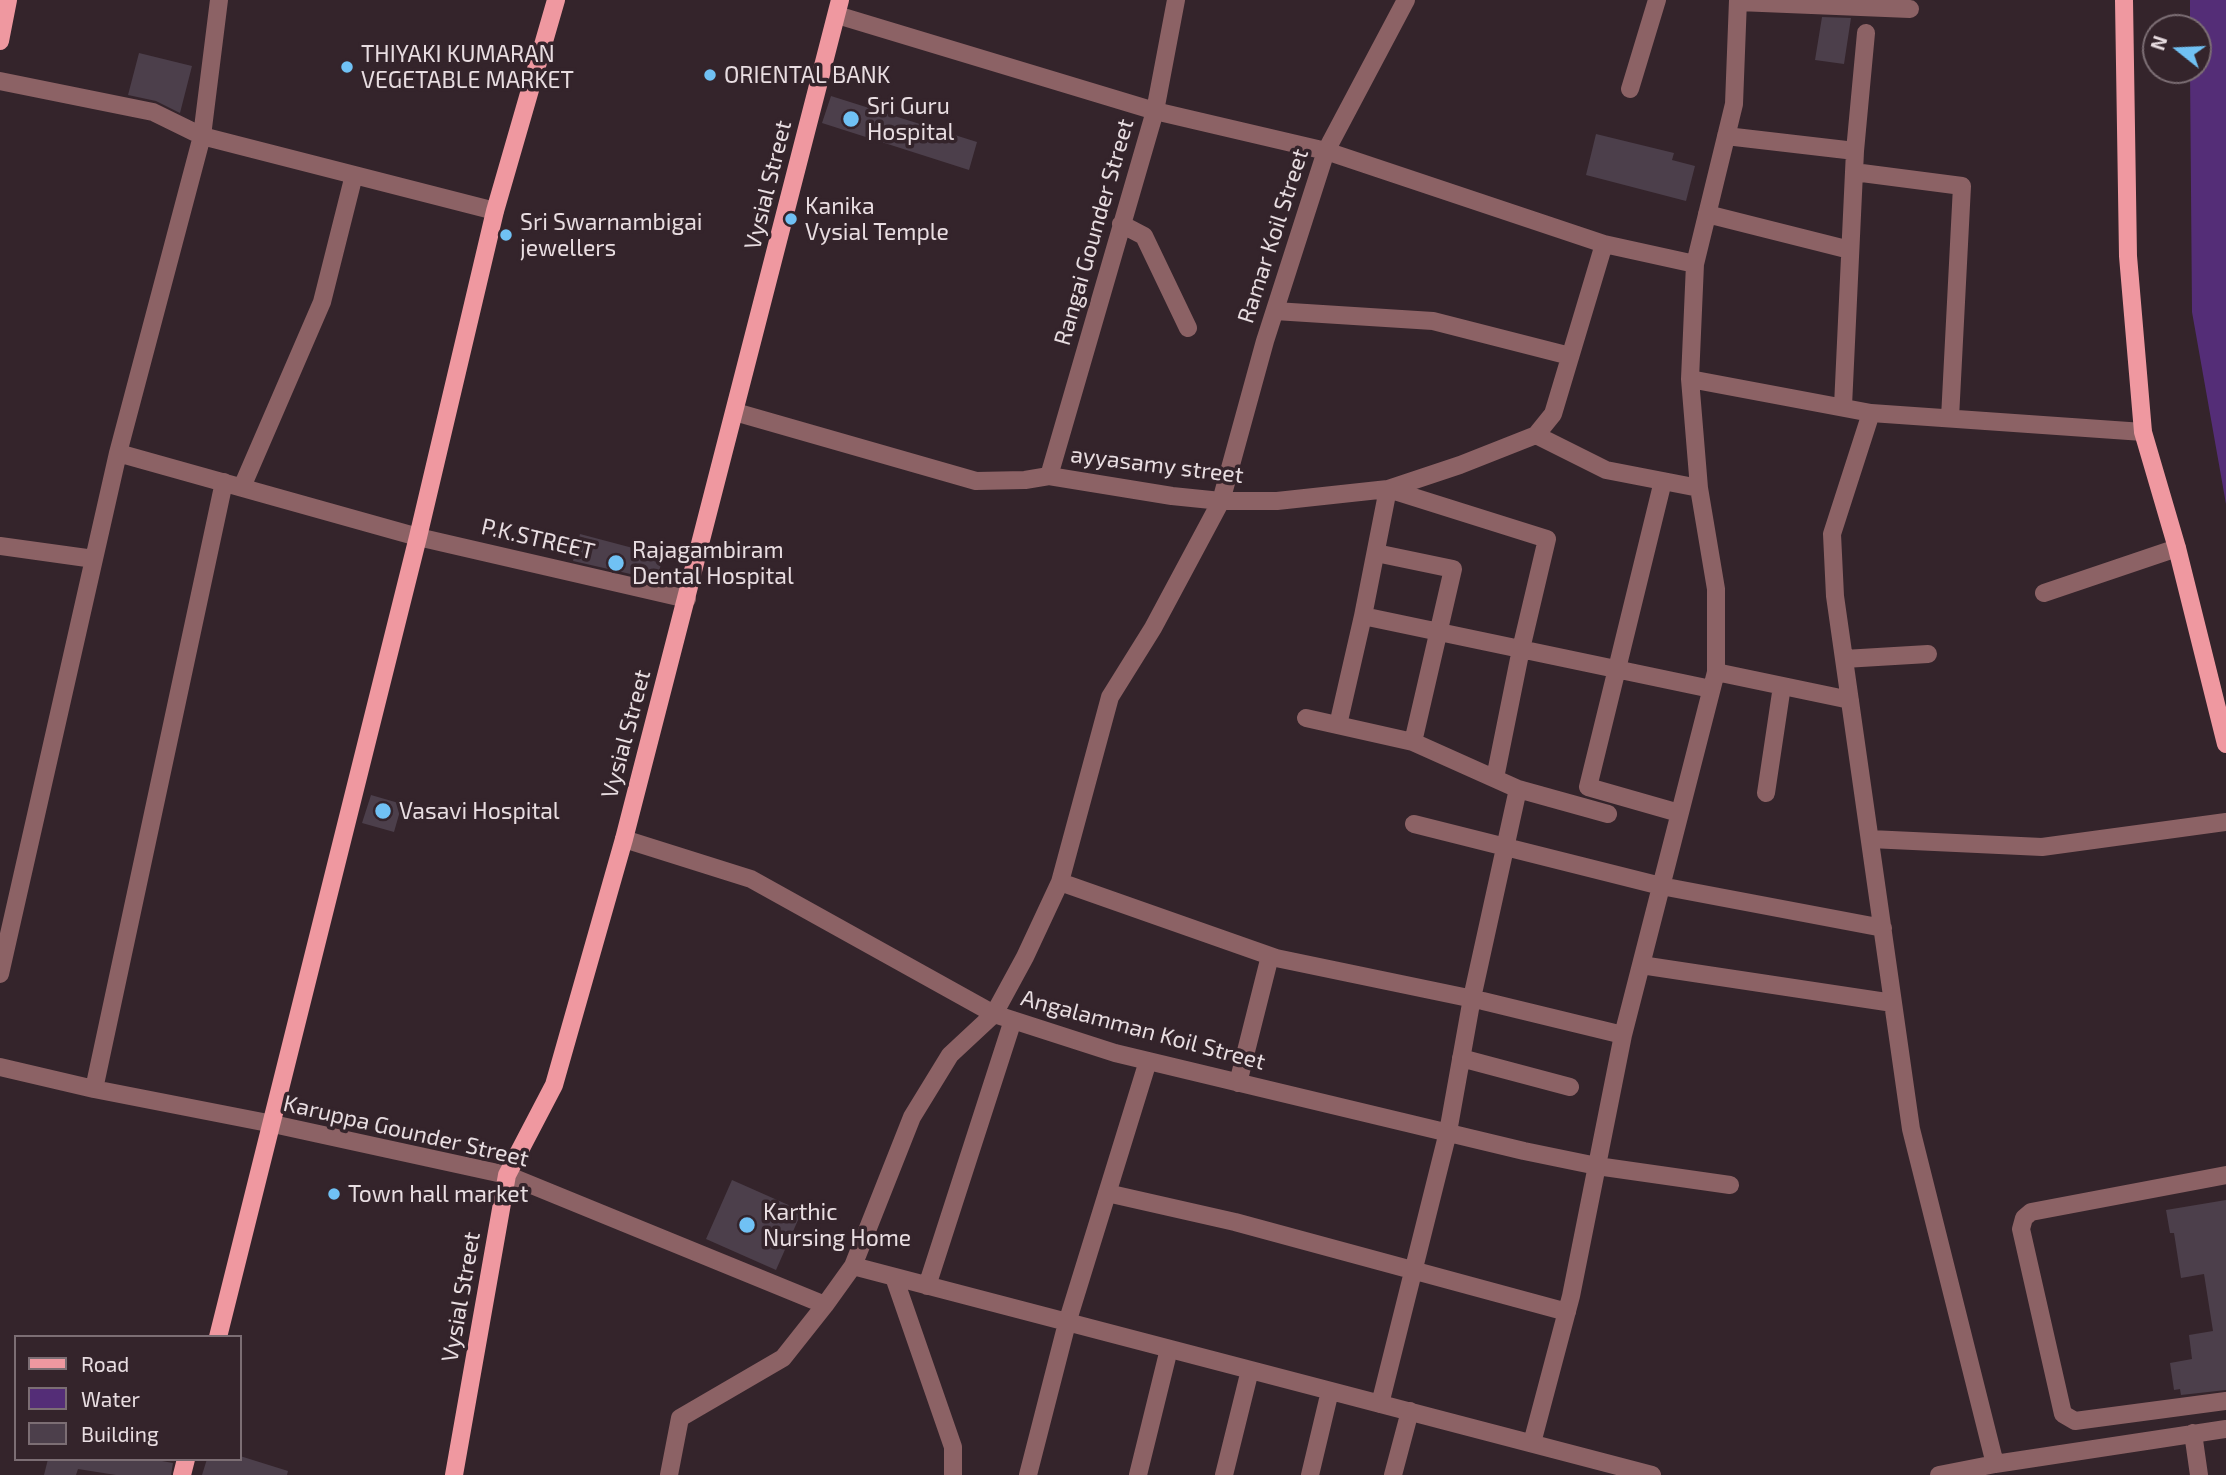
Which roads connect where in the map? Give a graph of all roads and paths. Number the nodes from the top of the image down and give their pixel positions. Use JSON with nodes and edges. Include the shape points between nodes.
{"nodes":[{"id":1,"x":8,"y":0,"type":"edge"},
{"id":2,"x":219,"y":0,"type":"edge"},
{"id":3,"x":556,"y":0,"type":"edge"},
{"id":4,"x":1176,"y":0,"type":"edge"},
{"id":5,"x":1406,"y":0,"type":"edge"},
{"id":6,"x":1657,"y":0,"type":"edge"},
{"id":7,"x":2124,"y":0,"type":"edge"},
{"id":8,"x":1738,"y":1,"type":"edge"},
{"id":9,"x":839,"y":8,"type":"edge"},
{"id":10,"x":1910,"y":9,"type":"dead end"},
{"id":11,"x":1866,"y":33,"type":"dead end"},
{"id":12,"x":0,"y":41,"type":"edge"},
{"id":13,"x":0,"y":81,"type":"edge"},
{"id":14,"x":1630,"y":89,"type":"dead end"},
{"id":15,"x":1155,"y":111,"type":"junction"},
{"id":16,"x":202,"y":136,"type":"junction"},
{"id":17,"x":1726,"y":136,"type":"junction"},
{"id":18,"x":1326,"y":151,"type":"junction"},
{"id":19,"x":1855,"y":151,"type":"junction"},
{"id":20,"x":1854,"y":172,"type":"junction"},
{"id":21,"x":354,"y":175,"type":"junction"},
{"id":22,"x":495,"y":211,"type":"junction"},
{"id":23,"x":1707,"y":215,"type":"junction"},
{"id":24,"x":1121,"y":224,"type":"junction"},
{"id":25,"x":1604,"y":244,"type":"junction"},
{"id":26,"x":1850,"y":250,"type":"junction"},
{"id":27,"x":1695,"y":264,"type":"junction"},
{"id":28,"x":1275,"y":310,"type":"junction"},
{"id":29,"x":1188,"y":328,"type":"dead end"},
{"id":30,"x":1570,"y":356,"type":"junction"},
{"id":31,"x":1690,"y":379,"type":"junction"},
{"id":32,"x":1843,"y":406,"type":"junction"},
{"id":33,"x":735,"y":412,"type":"junction"},
{"id":34,"x":1871,"y":412,"type":"junction"},
{"id":35,"x":1950,"y":418,"type":"junction"},
{"id":36,"x":2143,"y":432,"type":"junction"},
{"id":37,"x":1536,"y":435,"type":"junction"},
{"id":38,"x":118,"y":453,"type":"junction"},
{"id":39,"x":1049,"y":476,"type":"junction"},
{"id":40,"x":1662,"y":481,"type":"junction"},
{"id":41,"x":224,"y":482,"type":"junction"},
{"id":42,"x":242,"y":487,"type":"junction"},
{"id":43,"x":1699,"y":488,"type":"junction"},
{"id":44,"x":1388,"y":489,"type":"junction"},
{"id":45,"x":1221,"y":501,"type":"junction"},
{"id":46,"x":418,"y":537,"type":"junction"},
{"id":47,"x":0,"y":546,"type":"edge"},
{"id":48,"x":2177,"y":548,"type":"junction"},
{"id":49,"x":1376,"y":553,"type":"junction"},
{"id":50,"x":93,"y":559,"type":"junction"},
{"id":51,"x":2044,"y":593,"type":"dead end"},
{"id":52,"x":687,"y":599,"type":"junction"},
{"id":53,"x":1363,"y":616,"type":"junction"},
{"id":54,"x":1439,"y":632,"type":"junction"},
{"id":55,"x":1521,"y":649,"type":"junction"},
{"id":56,"x":1928,"y":654,"type":"dead end"},
{"id":57,"x":1844,"y":659,"type":"junction"},
{"id":58,"x":1618,"y":670,"type":"junction"},
{"id":59,"x":1713,"y":680,"type":"junction"},
{"id":60,"x":1782,"y":686,"type":"junction"},
{"id":61,"x":1850,"y":700,"type":"junction"},
{"id":62,"x":1306,"y":718,"type":"dead end"},
{"id":63,"x":1338,"y":725,"type":"junction"},
{"id":64,"x":1413,"y":742,"type":"junction"},
{"id":65,"x":2226,"y":744,"type":"edge"},
{"id":66,"x":1495,"y":779,"type":"junction"},
{"id":67,"x":1518,"y":789,"type":"junction"},
{"id":68,"x":1766,"y":793,"type":"dead end"},
{"id":69,"x":1679,"y":813,"type":"junction"},
{"id":70,"x":1608,"y":814,"type":"dead end"},
{"id":71,"x":2226,"y":822,"type":"edge"},
{"id":72,"x":1413,"y":824,"type":"dead end"},
{"id":73,"x":624,"y":839,"type":"junction"},
{"id":74,"x":1870,"y":839,"type":"junction"},
{"id":75,"x":1506,"y":847,"type":"junction"},
{"id":76,"x":1060,"y":882,"type":"junction"},
{"id":77,"x":1661,"y":886,"type":"junction"},
{"id":78,"x":1883,"y":928,"type":"junction"},
{"id":79,"x":1270,"y":956,"type":"junction"},
{"id":80,"x":1641,"y":965,"type":"junction"},
{"id":81,"x":0,"y":974,"type":"edge"},
{"id":82,"x":1472,"y":998,"type":"junction"},
{"id":83,"x":1893,"y":1003,"type":"junction"},
{"id":84,"x":994,"y":1014,"type":"junction"},
{"id":85,"x":1013,"y":1020,"type":"junction"},
{"id":86,"x":1623,"y":1035,"type":"junction"},
{"id":87,"x":1461,"y":1058,"type":"junction"},
{"id":88,"x":1147,"y":1061,"type":"junction"},
{"id":89,"x":0,"y":1067,"type":"edge"},
{"id":90,"x":1238,"y":1083,"type":"junction"},
{"id":91,"x":1570,"y":1087,"type":"dead end"},
{"id":92,"x":94,"y":1089,"type":"junction"},
{"id":93,"x":273,"y":1124,"type":"junction"},
{"id":94,"x":1448,"y":1132,"type":"junction"},
{"id":95,"x":1597,"y":1166,"type":"junction"},
{"id":96,"x":507,"y":1175,"type":"junction"},
{"id":97,"x":2226,"y":1175,"type":"edge"},
{"id":98,"x":1730,"y":1185,"type":"dead end"},
{"id":99,"x":1107,"y":1193,"type":"junction"},
{"id":100,"x":853,"y":1266,"type":"junction"},
{"id":101,"x":1413,"y":1270,"type":"junction"},
{"id":102,"x":894,"y":1277,"type":"junction"},
{"id":103,"x":927,"y":1286,"type":"junction"},
{"id":104,"x":825,"y":1305,"type":"junction"},
{"id":105,"x":1567,"y":1312,"type":"junction"},
{"id":106,"x":1067,"y":1323,"type":"junction"},
{"id":107,"x":219,"y":1335,"type":"edge"},
{"id":108,"x":1169,"y":1349,"type":"junction"},
{"id":109,"x":1250,"y":1370,"type":"junction"},
{"id":110,"x":1330,"y":1391,"type":"junction"},
{"id":111,"x":2226,"y":1401,"type":"edge"},
{"id":112,"x":1380,"y":1404,"type":"junction"},
{"id":113,"x":1409,"y":1411,"type":"junction"},
{"id":114,"x":2226,"y":1429,"type":"edge"},
{"id":115,"x":2193,"y":1433,"type":"junction"},
{"id":116,"x":1532,"y":1443,"type":"junction"},
{"id":117,"x":1996,"y":1464,"type":"junction"},
{"id":118,"x":1602,"y":1469,"type":"edge"},
{"id":119,"x":454,"y":1475,"type":"edge"},
{"id":120,"x":669,"y":1475,"type":"edge"},
{"id":121,"x":953,"y":1475,"type":"edge"},
{"id":122,"x":1028,"y":1475,"type":"edge"},
{"id":123,"x":1138,"y":1475,"type":"edge"},
{"id":124,"x":1224,"y":1475,"type":"edge"},
{"id":125,"x":1310,"y":1475,"type":"edge"},
{"id":126,"x":1394,"y":1475,"type":"edge"},
{"id":127,"x":1652,"y":1475,"type":"edge"},
{"id":128,"x":1939,"y":1475,"type":"edge"},
{"id":129,"x":2199,"y":1475,"type":"edge"}],
"edges":[{"from":1,"to":12,"type":"main road"},
{"from":2,"to":16,"type":"street"},
{"from":3,"to":22,"type":"main road"},
{"from":4,"to":15,"type":"street","name":"Rangai Gounder Street"},
{"from":5,"to":18,"type":"street","name":"Ramar Koil Street"},
{"from":6,"to":14,"type":"street"},
{"from":7,"to":36,"type":"main road","via":[[2128,256]]},
{"from":8,"to":10,"type":"street"},
{"from":8,"to":17,"type":"street","via":[[1734,104]]},
{"from":9,"to":15,"type":"street"},
{"from":9,"to":33,"type":"main road","name":"Vysial Street"},
{"from":11,"to":19,"type":"street"},
{"from":13,"to":16,"type":"street","via":[[153,112]]},
{"from":15,"to":18,"type":"street"},
{"from":15,"to":24,"type":"street","name":"Rangai Gounder Street"},
{"from":16,"to":21,"type":"street"},
{"from":16,"to":38,"type":"street"},
{"from":17,"to":19,"type":"street"},
{"from":17,"to":23,"type":"street"},
{"from":18,"to":25,"type":"street"},
{"from":18,"to":28,"type":"street","name":"Ramar Koil Street"},
{"from":19,"to":20,"type":"street"},
{"from":20,"to":26,"type":"street"},
{"from":20,"to":35,"type":"street","via":[[1962,186]]},
{"from":21,"to":22,"type":"street"},
{"from":21,"to":42,"type":"street","via":[[322,302]]},
{"from":22,"to":46,"type":"main road"},
{"from":23,"to":26,"type":"street"},
{"from":23,"to":27,"type":"street"},
{"from":24,"to":29,"type":"street","via":[[1144,236]]},
{"from":24,"to":39,"type":"street","name":"Rangai Gounder Street"},
{"from":25,"to":27,"type":"street"},
{"from":25,"to":30,"type":"street"},
{"from":26,"to":32,"type":"street"},
{"from":27,"to":31,"type":"street"},
{"from":28,"to":30,"type":"street","via":[[1433,321]]},
{"from":28,"to":45,"type":"street","name":"Ramar Koil Street"},
{"from":30,"to":37,"type":"street","via":[[1553,414]]},
{"from":31,"to":32,"type":"street"},
{"from":31,"to":43,"type":"street"},
{"from":32,"to":34,"type":"street"},
{"from":33,"to":39,"type":"street","name":"ayyasamy street","via":[[976,481]]},
{"from":33,"to":52,"type":"main road","name":"Vysial Street"},
{"from":34,"to":35,"type":"street"},
{"from":34,"to":57,"type":"street","via":[[1832,534]]},
{"from":35,"to":36,"type":"street"},
{"from":36,"to":48,"type":"main road"},
{"from":37,"to":40,"type":"street","via":[[1605,470]]},
{"from":37,"to":44,"type":"street","name":"ayyasamy street"},
{"from":38,"to":41,"type":"street","name":"P.K.STREET"},
{"from":38,"to":50,"type":"street"},
{"from":39,"to":45,"type":"street","name":"ayyasamy street"},
{"from":40,"to":43,"type":"street"},
{"from":40,"to":58,"type":"street"},
{"from":41,"to":42,"type":"street","name":"P.K.STREET"},
{"from":41,"to":92,"type":"street"},
{"from":42,"to":46,"type":"street","name":"P.K.STREET"},
{"from":43,"to":59,"type":"street","via":[[1716,589]]},
{"from":44,"to":45,"type":"street","name":"ayyasamy street","via":[[1277,501]]},
{"from":44,"to":49,"type":"street"},
{"from":44,"to":55,"type":"street","via":[[1547,539]]},
{"from":45,"to":76,"type":"street","name":"Ramar Koil Street","via":[[1110,697]]},
{"from":46,"to":52,"type":"street","name":"P.K.STREET"},
{"from":46,"to":93,"type":"main road"},
{"from":47,"to":50,"type":"street"},
{"from":48,"to":51,"type":"street"},
{"from":48,"to":65,"type":"main road"},
{"from":49,"to":53,"type":"street"},
{"from":49,"to":54,"type":"street","via":[[1453,569]]},
{"from":50,"to":81,"type":"street"},
{"from":52,"to":73,"type":"main road","name":"Vysial Street"},
{"from":53,"to":54,"type":"street"},
{"from":53,"to":63,"type":"street"},
{"from":54,"to":55,"type":"street"},
{"from":54,"to":64,"type":"street"},
{"from":55,"to":58,"type":"street"},
{"from":55,"to":66,"type":"street"},
{"from":56,"to":57,"type":"street"},
{"from":57,"to":61,"type":"street"},
{"from":58,"to":59,"type":"street"},
{"from":58,"to":69,"type":"street","via":[[1588,787]]},
{"from":59,"to":60,"type":"street"},
{"from":59,"to":69,"type":"street"},
{"from":60,"to":61,"type":"street"},
{"from":60,"to":68,"type":"street"},
{"from":61,"to":74,"type":"street"},
{"from":62,"to":63,"type":"street"},
{"from":63,"to":64,"type":"street"},
{"from":64,"to":66,"type":"street"},
{"from":66,"to":67,"type":"street"},
{"from":67,"to":70,"type":"street"},
{"from":67,"to":75,"type":"street"},
{"from":69,"to":77,"type":"street"},
{"from":71,"to":74,"type":"street","via":[[2042,847]]},
{"from":72,"to":75,"type":"street"},
{"from":73,"to":84,"type":"street","name":"Angalamman Koil Street","via":[[751,879]]},
{"from":73,"to":96,"type":"main road","name":"Vysial Street","via":[[554,1085]]},
{"from":74,"to":78,"type":"street"},
{"from":75,"to":77,"type":"street"},
{"from":75,"to":82,"type":"street"},
{"from":76,"to":79,"type":"street"},
{"from":76,"to":84,"type":"street","name":"Ramar Koil Street"},
{"from":77,"to":78,"type":"street"},
{"from":77,"to":80,"type":"street"},
{"from":78,"to":83,"type":"street"},
{"from":79,"to":82,"type":"street"},
{"from":79,"to":90,"type":"street"},
{"from":80,"to":83,"type":"street"},
{"from":80,"to":86,"type":"street"},
{"from":82,"to":86,"type":"street"},
{"from":82,"to":87,"type":"street"},
{"from":83,"to":117,"type":"street","via":[[1911,1129]]},
{"from":84,"to":85,"type":"street","name":"Angalamman Koil Street"},
{"from":84,"to":100,"type":"street","name":"Ramar Koil Street","via":[[950,1055],[912,1117]]},
{"from":85,"to":88,"type":"street","name":"Angalamman Koil Street"},
{"from":85,"to":103,"type":"street"},
{"from":86,"to":95,"type":"street"},
{"from":87,"to":91,"type":"street"},
{"from":87,"to":94,"type":"street"},
{"from":88,"to":90,"type":"street","name":"Angalamman Koil Street"},
{"from":88,"to":99,"type":"street"},
{"from":89,"to":92,"type":"street","name":"Karuppa Gounder Street"},
{"from":90,"to":94,"type":"street","name":"Angalamman Koil Street"},
{"from":92,"to":93,"type":"street","name":"Karuppa Gounder Street"},
{"from":93,"to":96,"type":"street","name":"Karuppa Gounder Street"},
{"from":93,"to":107,"type":"main road"},
{"from":94,"to":95,"type":"street","name":"Angalamman Koil Street"},
{"from":94,"to":101,"type":"street"},
{"from":95,"to":98,"type":"street","name":"Angalamman Koil Street"},
{"from":95,"to":105,"type":"street"},
{"from":96,"to":104,"type":"street","name":"Karuppa Gounder Street"},
{"from":96,"to":119,"type":"main road","name":"Vysial Street"},
{"from":97,"to":111,"type":"street","via":[[2031,1212],[2021,1228],[2063,1414],[2075,1421]]},
{"from":99,"to":101,"type":"street"},
{"from":99,"to":106,"type":"street"},
{"from":100,"to":102,"type":"street"},
{"from":100,"to":104,"type":"street","name":"Ramar Koil Street"},
{"from":101,"to":105,"type":"street"},
{"from":101,"to":112,"type":"street"},
{"from":102,"to":103,"type":"street"},
{"from":102,"to":121,"type":"street","via":[[953,1447]]},
{"from":103,"to":106,"type":"street"},
{"from":104,"to":120,"type":"street","name":"Ramar Koil Street","via":[[783,1358],[680,1418]]},
{"from":105,"to":116,"type":"street"},
{"from":106,"to":108,"type":"street"},
{"from":106,"to":122,"type":"street"},
{"from":108,"to":109,"type":"street"},
{"from":108,"to":123,"type":"street"},
{"from":109,"to":110,"type":"street"},
{"from":109,"to":124,"type":"street"},
{"from":110,"to":112,"type":"street"},
{"from":110,"to":125,"type":"street"},
{"from":112,"to":113,"type":"street"},
{"from":113,"to":116,"type":"street"},
{"from":113,"to":126,"type":"street"},
{"from":114,"to":115,"type":"street"},
{"from":115,"to":117,"type":"street"},
{"from":115,"to":129,"type":"street"},
{"from":116,"to":118,"type":"street"},
{"from":117,"to":128,"type":"street"},
{"from":118,"to":127,"type":"street"}]}
